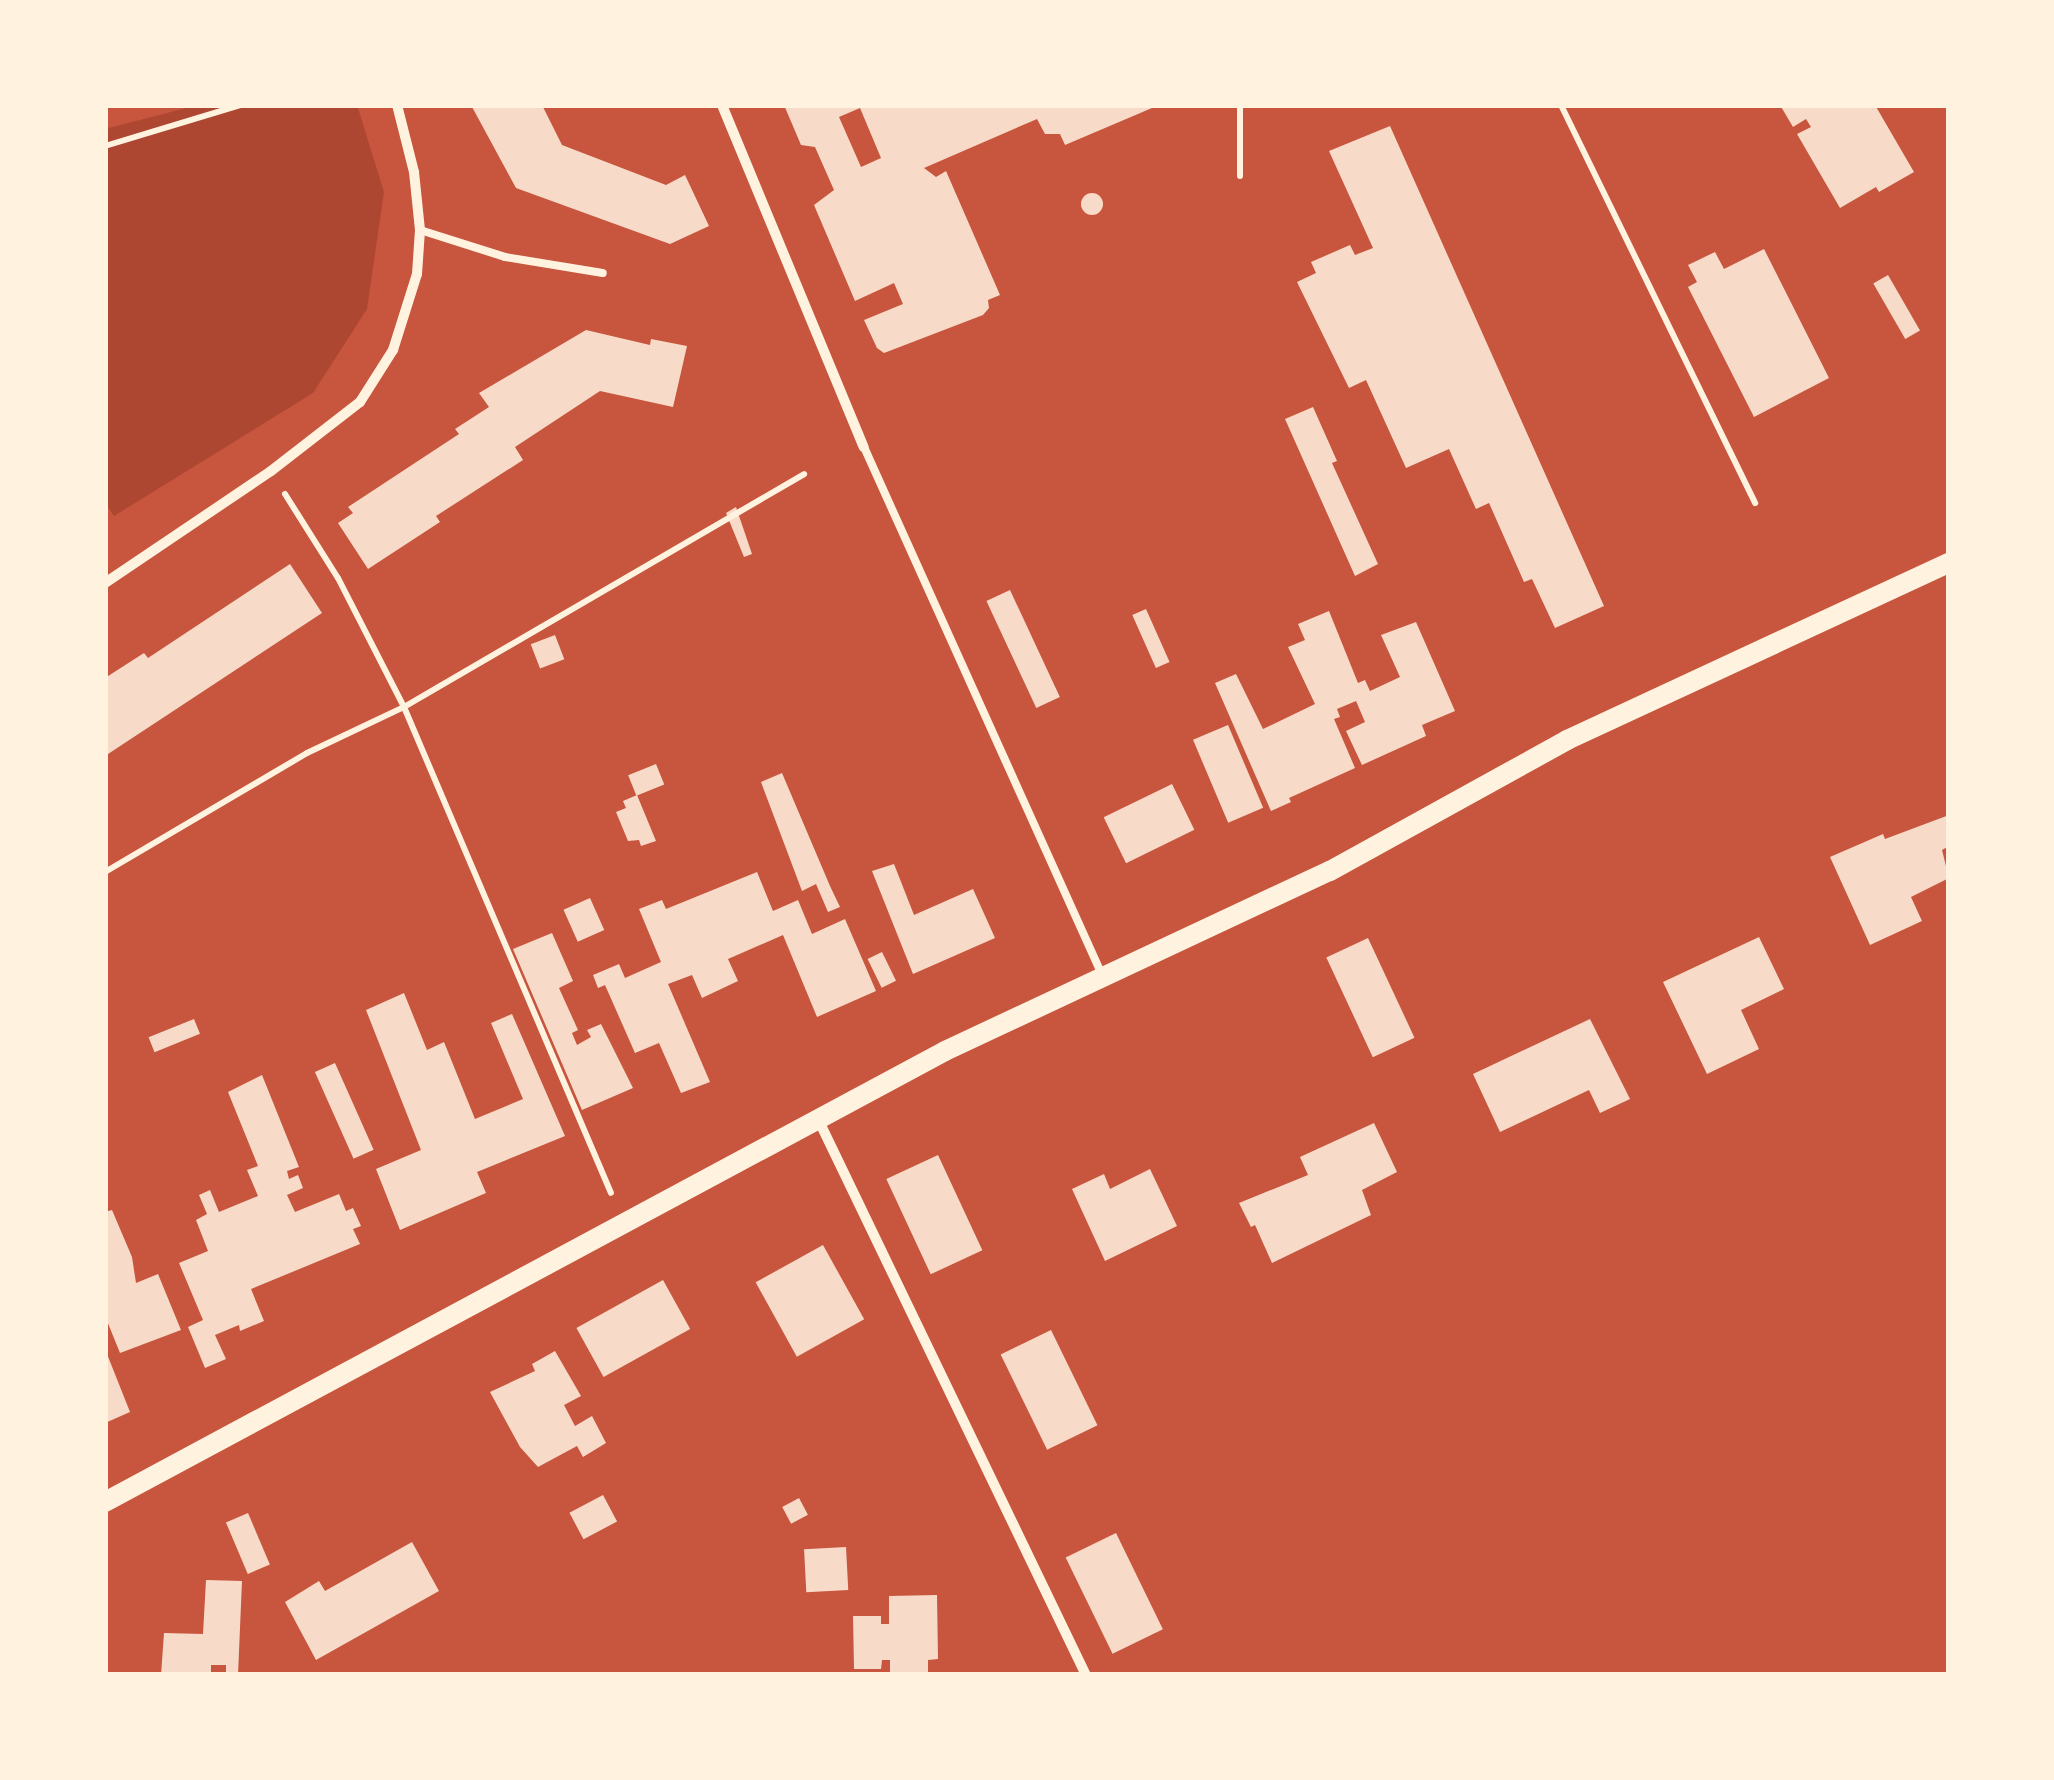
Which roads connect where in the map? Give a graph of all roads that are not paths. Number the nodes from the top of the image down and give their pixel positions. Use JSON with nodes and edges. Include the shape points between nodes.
{"nodes":[{"id":1,"x":397,"y":105,"type":"edge"},
{"id":2,"x":722,"y":105,"type":"edge"},
{"id":3,"x":420,"y":230,"type":"junction"},
{"id":4,"x":604,"y":272,"type":"dead end"},
{"id":5,"x":864,"y":447,"type":"joint"},
{"id":6,"x":1949,"y":562,"type":"edge"},
{"id":7,"x":105,"y":583,"type":"edge"},
{"id":8,"x":1103,"y":977,"type":"junction"},
{"id":9,"x":818,"y":1118,"type":"junction"},
{"id":10,"x":105,"y":1502,"type":"edge"},
{"id":11,"x":1086,"y":1675,"type":"edge"}],
"edges":[{"from":1,"to":3,"type":"street"},
{"from":2,"to":5,"type":"street"},
{"from":3,"to":4,"type":"lane","via":[[504,257]]},
{"from":3,"to":7,"type":"street","via":[[417,274],[393,350],[360,402]]},
{"from":5,"to":8,"type":"lane"},
{"from":6,"to":8,"type":"main road","via":[[1567,740],[1330,871]]},
{"from":8,"to":9,"type":"main road"},
{"from":9,"to":10,"type":"main road"},
{"from":9,"to":11,"type":"street"}]}
